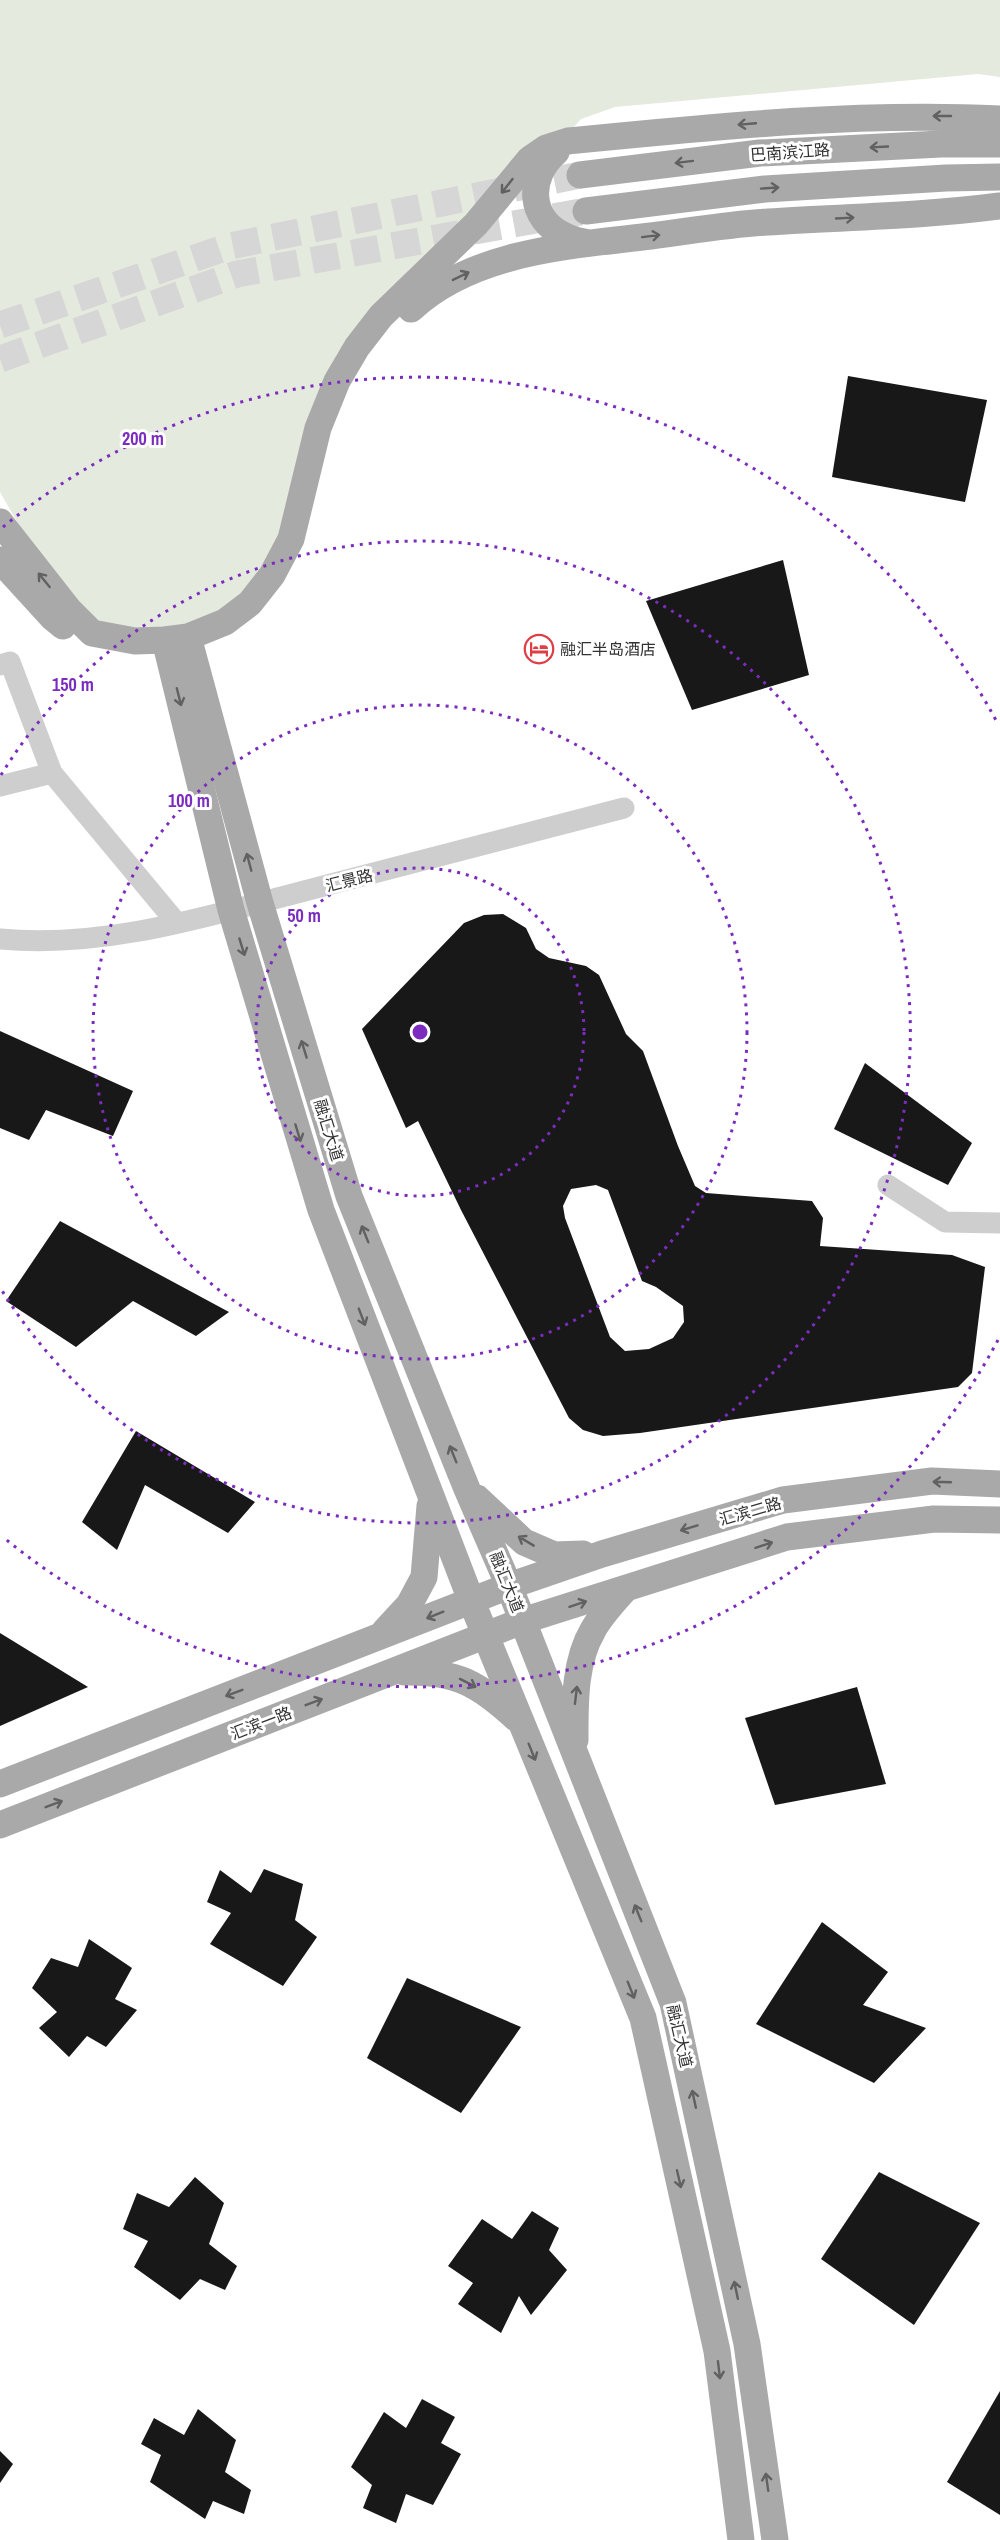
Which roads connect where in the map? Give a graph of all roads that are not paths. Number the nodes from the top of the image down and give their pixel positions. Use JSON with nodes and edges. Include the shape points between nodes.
{"nodes":[{"id":1,"x":1000,"y":119,"type":"edge"},
{"id":2,"x":568,"y":141,"type":"junction"},
{"id":3,"x":1000,"y":144,"type":"edge"},
{"id":4,"x":580,"y":175,"type":"tunnel mouth"},
{"id":5,"x":1000,"y":177,"type":"edge"},
{"id":6,"x":1000,"y":206,"type":"edge"},
{"id":7,"x":586,"y":211,"type":"tunnel mouth"},
{"id":8,"x":590,"y":243,"type":"junction"},
{"id":9,"x":0,"y":522,"type":"edge"},
{"id":10,"x":0,"y":560,"type":"edge"},
{"id":11,"x":178,"y":644,"type":"junction"},
{"id":12,"x":0,"y":665,"type":"edge"},
{"id":13,"x":52,"y":773,"type":"junction"},
{"id":14,"x":0,"y":786,"type":"edge"},
{"id":15,"x":624,"y":808,"type":"dead end"},
{"id":16,"x":260,"y":903,"type":"junction"},
{"id":17,"x":231,"y":910,"type":"junction"},
{"id":18,"x":176,"y":922,"type":"junction"},
{"id":19,"x":0,"y":939,"type":"edge"},
{"id":20,"x":888,"y":1185,"type":"dead end"},
{"id":21,"x":999,"y":1222,"type":"edge"},
{"id":22,"x":1000,"y":1484,"type":"edge"},
{"id":23,"x":467,"y":1489,"type":"junction"},
{"id":24,"x":431,"y":1496,"type":"junction"},
{"id":25,"x":1000,"y":1520,"type":"edge"},
{"id":26,"x":602,"y":1554,"type":"junction"},
{"id":27,"x":509,"y":1586,"type":"junction"},
{"id":28,"x":625,"y":1589,"type":"junction"},
{"id":29,"x":471,"y":1600,"type":"junction"},
{"id":30,"x":522,"y":1621,"type":"junction"},
{"id":31,"x":484,"y":1635,"type":"junction"},
{"id":32,"x":380,"y":1636,"type":"junction"},
{"id":33,"x":390,"y":1672,"type":"junction"},
{"id":34,"x":520,"y":1722,"type":"junction"},
{"id":35,"x":575,"y":1753,"type":"junction"},
{"id":36,"x":0,"y":1785,"type":"edge"},
{"id":37,"x":0,"y":1825,"type":"edge"},
{"id":38,"x":741,"y":2540,"type":"edge"},
{"id":39,"x":775,"y":2540,"type":"edge"}],
"edges":[{"from":1,"to":2,"type":"main road","one_way":true,"via":[[941,116],[757,123]]},
{"from":2,"to":8,"type":"main road","via":[[548,158],[536,178],[534,191],[551,227],[565,236]]},
{"from":2,"to":11,"type":"main road","one_way":true,"via":[[546,148],[530,159],[476,224],[381,316],[336,381],[318,428],[291,539],[272,575],[250,603],[225,622]]},
{"from":3,"to":4,"type":"main road","name":"巴南滨江路","one_way":true,"via":[[760,153]]},
{"from":7,"to":5,"type":"main road","one_way":true,"via":[[765,189]]},
{"from":8,"to":6,"type":"main road","one_way":true,"via":[[766,222],[945,213]]},
{"from":11,"to":8,"type":"main road","one_way":true,"via":[[231,631],[259,611],[284,579],[300,547],[329,435],[348,388],[392,326],[427,295],[466,273],[524,254]]},
{"from":11,"to":9,"type":"main road","one_way":true,"via":[[92,633],[69,610]]},
{"from":10,"to":11,"type":"main road","via":[[52,617],[91,647]]},
{"from":16,"to":11,"type":"main road","name":"融汇大道","one_way":true},
{"from":11,"to":17,"type":"main road","name":"融汇大道","one_way":true},
{"from":12,"to":13,"type":"street","via":[[10,662]]},
{"from":13,"to":14,"type":"street"},
{"from":13,"to":18,"type":"street"},
{"from":15,"to":16,"type":"street","name":"汇景路"},
{"from":16,"to":17,"type":"street","name":"汇景路"},
{"from":23,"to":16,"type":"main road","name":"融汇大道","one_way":true,"via":[[349,1196]]},
{"from":17,"to":18,"type":"street","name":"汇景路"},
{"from":17,"to":24,"type":"main road","name":"融汇大道","one_way":true,"via":[[321,1210]]},
{"from":18,"to":19,"type":"street","name":"汇景路","via":[[98,939]]},
{"from":20,"to":21,"type":"street","via":[[945,1222]]},
{"from":22,"to":26,"type":"main road","name":"汇滨二路","one_way":true,"via":[[932,1481],[783,1500]]},
{"from":26,"to":23,"type":"main road","one_way":true,"via":[[554,1555],[524,1542]]},
{"from":23,"to":27,"type":"main road","name":"融汇大道"},
{"from":24,"to":29,"type":"main road","name":"融汇大道"},
{"from":24,"to":32,"type":"main road","via":[[424,1576],[410,1605]]},
{"from":28,"to":25,"type":"main road","one_way":true,"via":[[788,1537],[934,1520]]},
{"from":26,"to":27,"type":"main road","name":"汇滨二路"},
{"from":27,"to":29,"type":"main road"},
{"from":27,"to":30,"type":"main road","name":"融汇大道"},
{"from":30,"to":28,"type":"main road","one_way":true},
{"from":35,"to":28,"type":"main road","one_way":true,"via":[[580,1663],[592,1630]]},
{"from":29,"to":31,"type":"main road","name":"融汇大道"},
{"from":29,"to":32,"type":"main road","one_way":true},
{"from":30,"to":31,"type":"main road","name":"汇滨一路"},
{"from":30,"to":35,"type":"main road","name":"融汇大道"},
{"from":31,"to":33,"type":"main road","name":"汇滨一路"},
{"from":31,"to":34,"type":"main road","name":"融汇大道"},
{"from":32,"to":36,"type":"main road","one_way":true},
{"from":33,"to":34,"type":"main road","one_way":true,"via":[[432,1671],[462,1679],[490,1695]]},
{"from":37,"to":33,"type":"main road","name":"汇滨一路","one_way":true},
{"from":34,"to":38,"type":"main road","name":"融汇大道","one_way":true,"via":[[643,2018],[717,2351]]},
{"from":39,"to":35,"type":"main road","name":"融汇大道","one_way":true,"via":[[747,2344],[674,2003]]}]}
